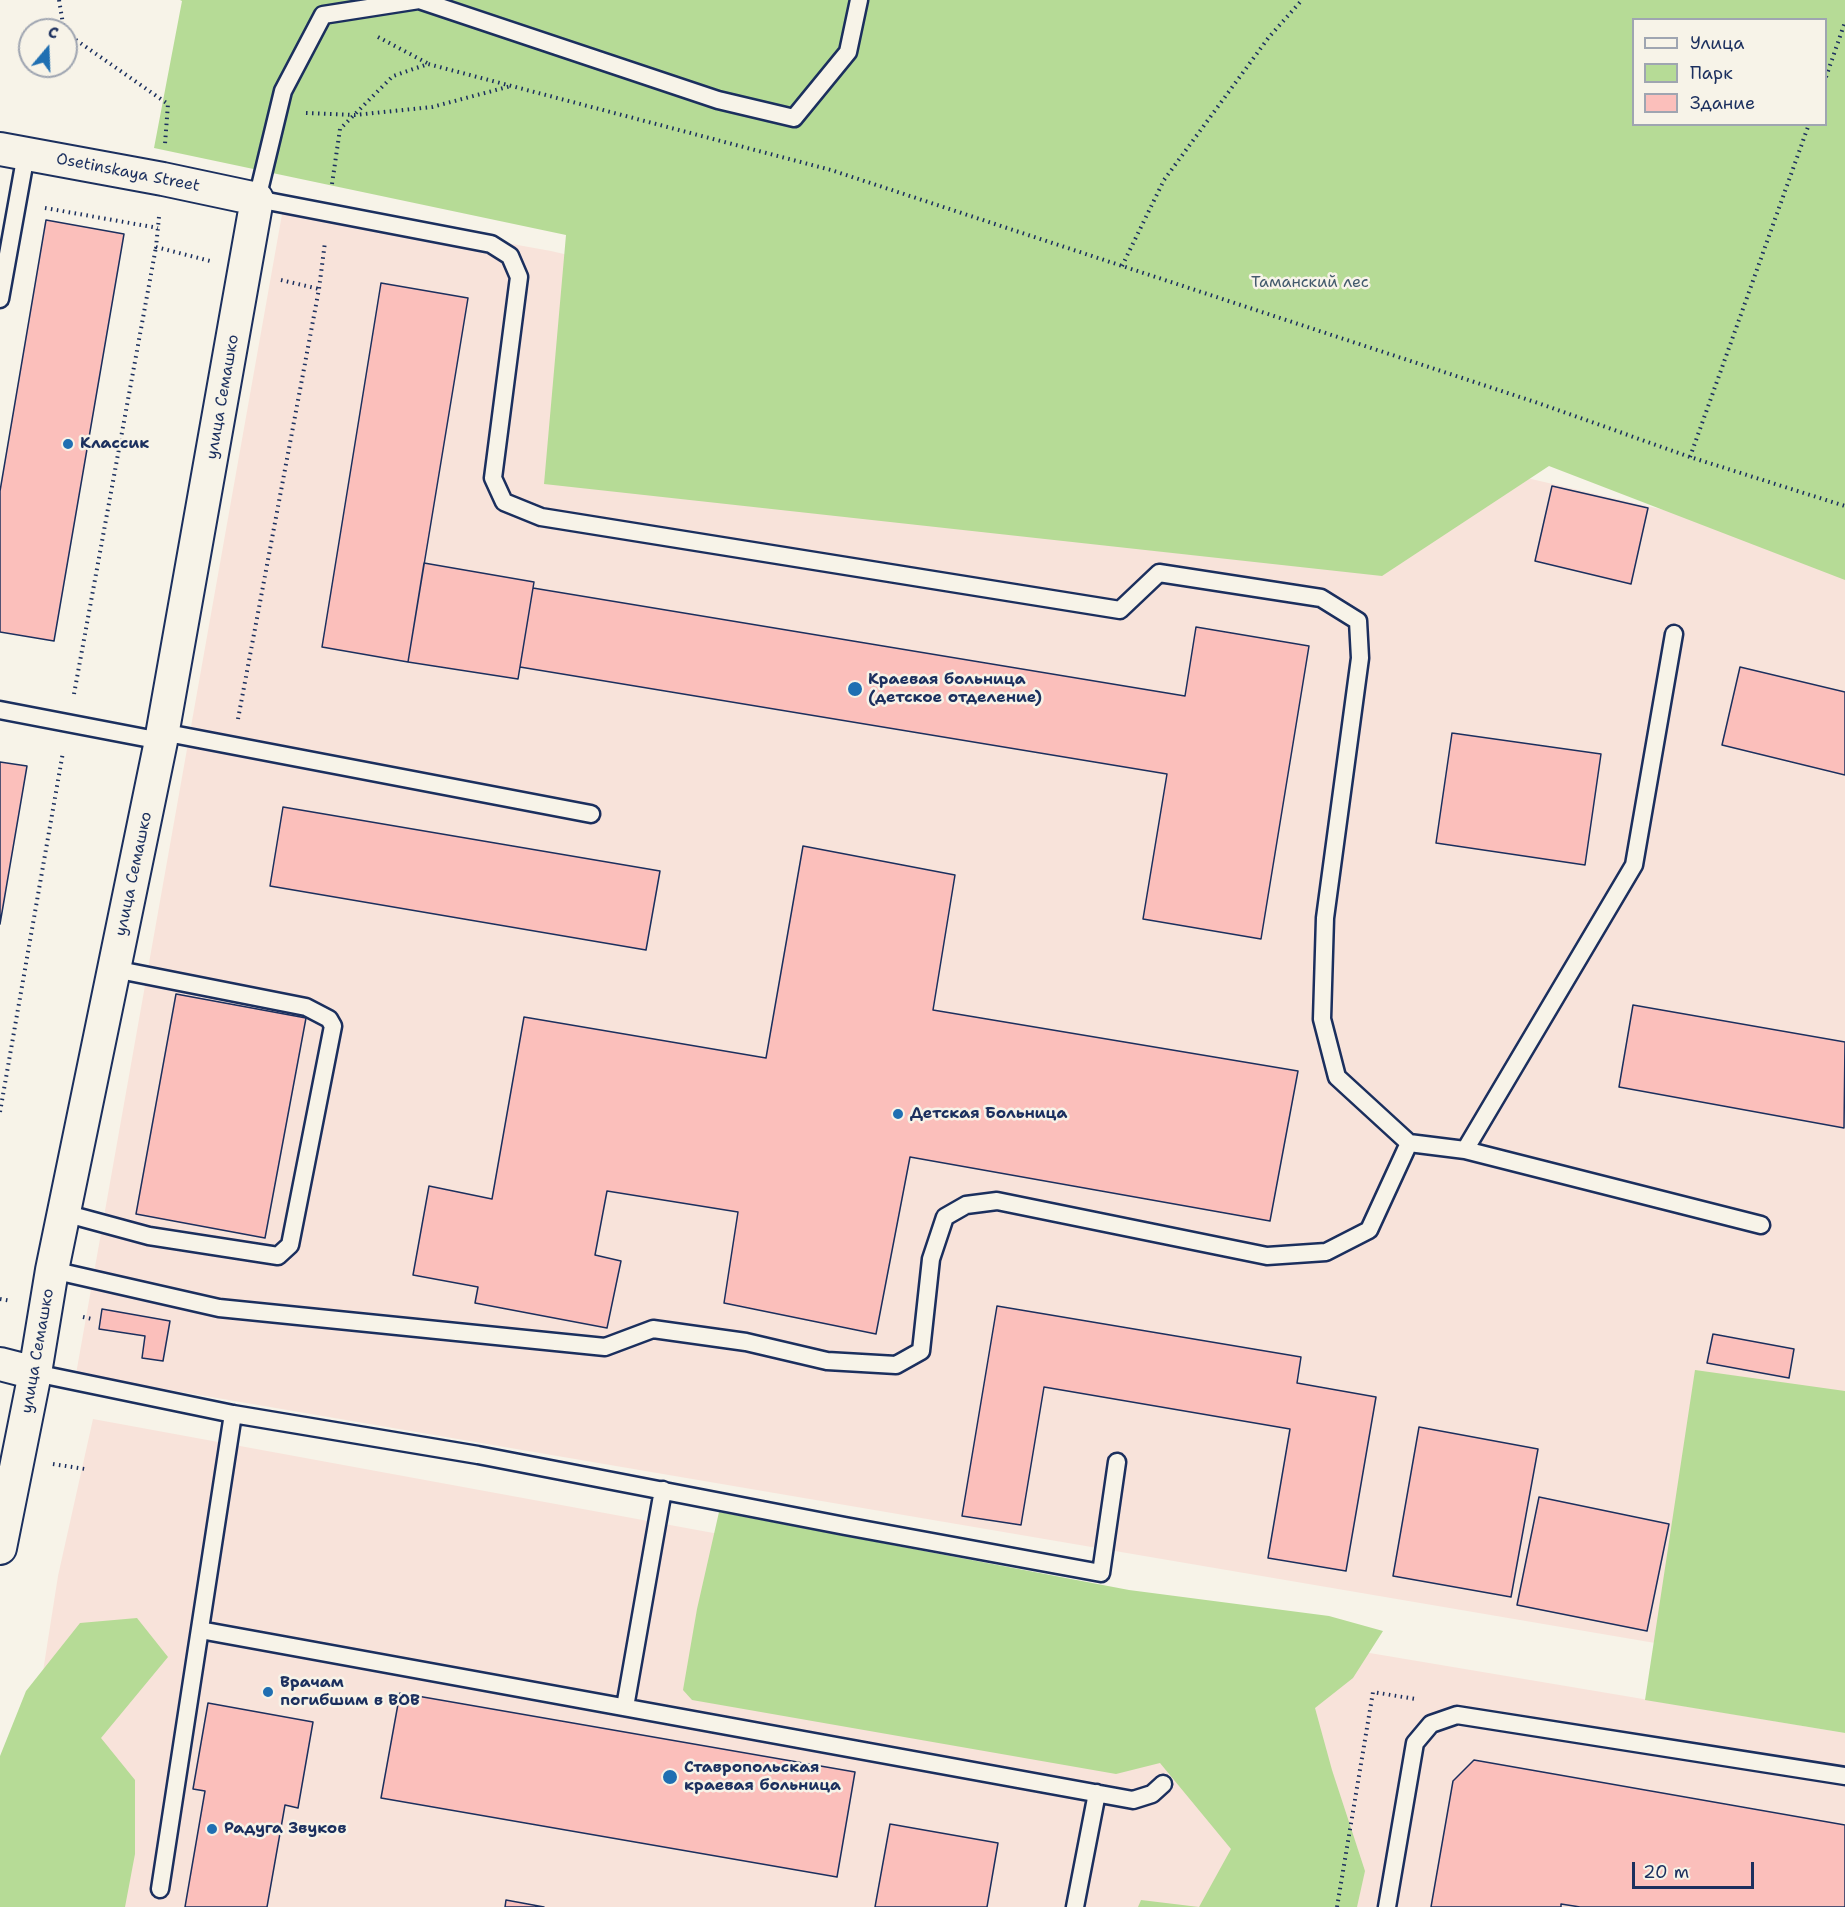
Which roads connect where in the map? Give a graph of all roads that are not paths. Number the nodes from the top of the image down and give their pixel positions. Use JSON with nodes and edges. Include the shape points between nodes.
{"nodes":[{"id":1,"x":859,"y":0,"type":"edge"},
{"id":2,"x":13,"y":151,"type":"edge"},
{"id":3,"x":257,"y":199,"type":"junction"},
{"id":4,"x":0,"y":299,"type":"edge"},
{"id":5,"x":1674,"y":634,"type":"dead end"},
{"id":6,"x":0,"y":711,"type":"edge"},
{"id":7,"x":162,"y":737,"type":"junction"},
{"id":8,"x":591,"y":814,"type":"dead end"},
{"id":9,"x":114,"y":969,"type":"junction"},
{"id":10,"x":1409,"y":1143,"type":"junction"},
{"id":11,"x":1465,"y":1150,"type":"junction"},
{"id":12,"x":64,"y":1213,"type":"junction"},
{"id":13,"x":1761,"y":1225,"type":"dead end"},
{"id":14,"x":52,"y":1270,"type":"junction"},
{"id":15,"x":0,"y":1364,"type":"edge"},
{"id":16,"x":35,"y":1373,"type":"junction"},
{"id":17,"x":233,"y":1414,"type":"junction"},
{"id":18,"x":1117,"y":1462,"type":"dead end"},
{"id":19,"x":663,"y":1490,"type":"junction"},
{"id":20,"x":0,"y":1548,"type":"edge"},
{"id":21,"x":200,"y":1630,"type":"junction"},
{"id":22,"x":625,"y":1707,"type":"junction"},
{"id":23,"x":1845,"y":1776,"type":"edge"},
{"id":24,"x":1163,"y":1784,"type":"dead end"},
{"id":25,"x":1097,"y":1793,"type":"junction"},
{"id":26,"x":160,"y":1889,"type":"dead end"},
{"id":27,"x":1075,"y":1907,"type":"edge"},
{"id":28,"x":1388,"y":1907,"type":"edge"}],
"edges":[{"from":1,"to":3,"type":"lane","via":[[848,52],[794,118],[718,100],[419,0],[323,15],[283,92]]},
{"from":2,"to":3,"type":"street","name":"Osetinskaya Street"},
{"from":2,"to":4,"type":"lane","via":[[18,203]]},
{"from":3,"to":7,"type":"street","name":"улица Семашко"},
{"from":3,"to":10,"type":"lane","via":[[490,244],[510,256],[519,277],[493,478],[504,502],[541,517],[1120,610],[1159,573],[1321,598],[1358,621],[1360,657],[1325,918],[1322,1019],[1336,1077]]},
{"from":5,"to":11,"type":"lane","via":[[1634,865]]},
{"from":6,"to":7,"type":"lane"},
{"from":7,"to":8,"type":"lane","via":[[233,746]]},
{"from":7,"to":9,"type":"street","name":"улица Семашко"},
{"from":9,"to":12,"type":"street","name":"улица Семашко"},
{"from":9,"to":12,"type":"lane","via":[[306,1007],[329,1019],[333,1026],[290,1245],[278,1256],[149,1236]]},
{"from":10,"to":11,"type":"lane"},
{"from":10,"to":14,"type":"lane","via":[[1369,1230],[1326,1252],[1267,1256],[997,1201],[966,1205],[945,1217],[931,1259],[921,1351],[896,1365],[827,1361],[746,1342],[653,1329],[605,1347],[219,1308]]},
{"from":11,"to":13,"type":"lane"},
{"from":12,"to":14,"type":"street","name":"улица Семашко"},
{"from":14,"to":16,"type":"street","name":"улица Семашко"},
{"from":15,"to":16,"type":"street"},
{"from":16,"to":17,"type":"lane"},
{"from":16,"to":20,"type":"street","name":"улица Семашко"},
{"from":17,"to":19,"type":"lane"},
{"from":17,"to":21,"type":"lane"},
{"from":18,"to":19,"type":"lane","via":[[1101,1573]]},
{"from":19,"to":22,"type":"lane"},
{"from":21,"to":22,"type":"lane"},
{"from":21,"to":26,"type":"lane"},
{"from":22,"to":25,"type":"lane"},
{"from":23,"to":28,"type":"lane","via":[[1457,1715],[1431,1724],[1415,1743]]},
{"from":24,"to":25,"type":"lane","via":[[1152,1794],[1133,1800]]},
{"from":25,"to":27,"type":"lane"}]}
